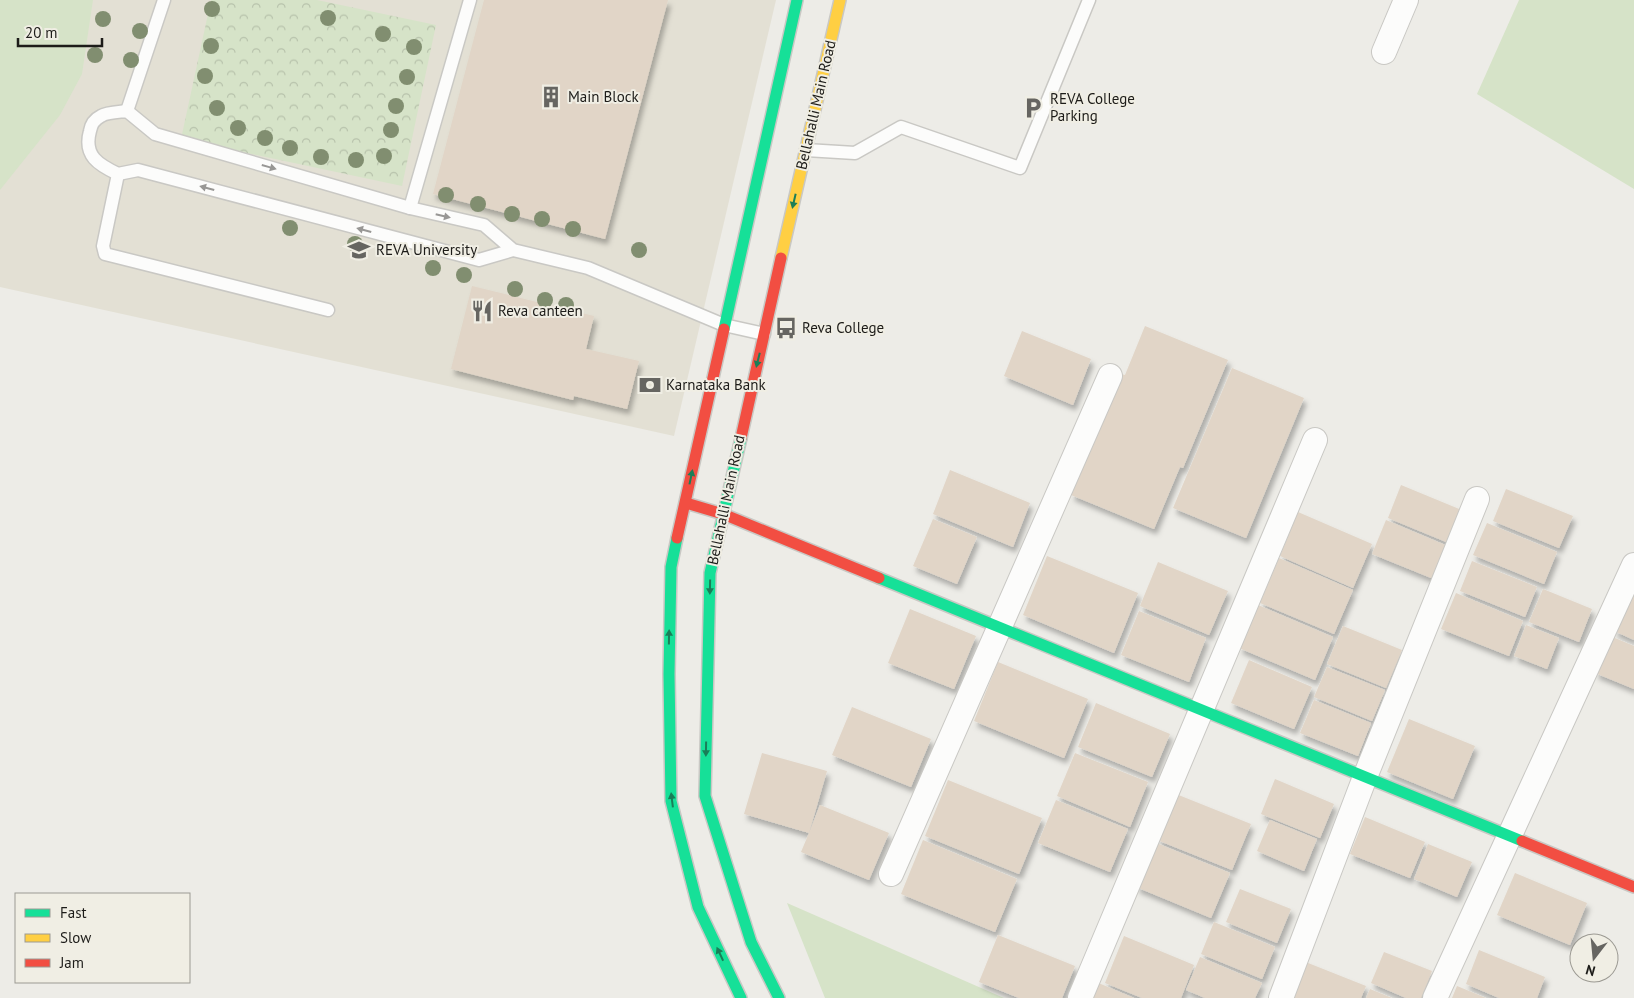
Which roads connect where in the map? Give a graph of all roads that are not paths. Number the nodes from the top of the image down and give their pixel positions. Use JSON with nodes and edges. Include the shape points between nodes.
{"nodes":[{"id":1,"x":164,"y":0,"type":"edge"},
{"id":2,"x":470,"y":0,"type":"edge"},
{"id":3,"x":797,"y":0,"type":"edge"},
{"id":4,"x":840,"y":0,"type":"edge"},
{"id":5,"x":1090,"y":0,"type":"edge"},
{"id":6,"x":1406,"y":0,"type":"edge"},
{"id":7,"x":1384,"y":52,"type":"dead end"},
{"id":8,"x":128,"y":111,"type":"junction"},
{"id":9,"x":806,"y":150,"type":"junction"},
{"id":10,"x":118,"y":174,"type":"junction"},
{"id":11,"x":410,"y":208,"type":"junction"},
{"id":12,"x":513,"y":250,"type":"junction"},
{"id":13,"x":328,"y":310,"type":"dead end"},
{"id":14,"x":724,"y":325,"type":"junction"},
{"id":15,"x":764,"y":334,"type":"junction"},
{"id":16,"x":1110,"y":376,"type":"dead end"},
{"id":17,"x":1315,"y":440,"type":"dead end"},
{"id":18,"x":1477,"y":499,"type":"dead end"},
{"id":19,"x":686,"y":503,"type":"junction"},
{"id":20,"x":723,"y":514,"type":"junction"},
{"id":21,"x":1634,"y":565,"type":"edge"},
{"id":22,"x":998,"y":626,"type":"junction"},
{"id":23,"x":1200,"y":709,"type":"junction"},
{"id":24,"x":1364,"y":776,"type":"junction"},
{"id":25,"x":1510,"y":838,"type":"junction"},
{"id":26,"x":890,"y":874,"type":"dead end"},
{"id":27,"x":1634,"y":888,"type":"edge"},
{"id":28,"x":741,"y":998,"type":"edge"},
{"id":29,"x":779,"y":998,"type":"edge"},
{"id":30,"x":1080,"y":998,"type":"edge"},
{"id":31,"x":1281,"y":998,"type":"edge"},
{"id":32,"x":1435,"y":998,"type":"edge"}],
"edges":[{"from":1,"to":8,"type":"lane"},
{"from":2,"to":11,"type":"lane"},
{"from":3,"to":14,"type":"main road","via":[[739,270]]},
{"from":4,"to":9,"type":"main road","name":"Bellahalli Main Road"},
{"from":5,"to":9,"type":"lane","via":[[1020,168],[901,127],[855,153]]},
{"from":6,"to":7,"type":"street"},
{"from":8,"to":10,"type":"lane","via":[[102,115],[92,125],[87,142],[92,156],[102,166]]},
{"from":8,"to":11,"type":"lane","one_way":true,"via":[[155,134]]},
{"from":9,"to":15,"type":"main road","name":"Bellahalli Main Road","one_way":true},
{"from":12,"to":10,"type":"lane","one_way":true,"via":[[479,260],[138,170]]},
{"from":10,"to":13,"type":"lane","via":[[103,246],[105,254]]},
{"from":11,"to":12,"type":"lane","one_way":true,"via":[[484,225]]},
{"from":12,"to":14,"type":"lane","via":[[608,274]]},
{"from":14,"to":15,"type":"lane"},
{"from":19,"to":14,"type":"main road","one_way":true},
{"from":15,"to":20,"type":"main road","name":"Bellahalli Main Road","one_way":true},
{"from":16,"to":22,"type":"street"},
{"from":17,"to":23,"type":"street"},
{"from":18,"to":24,"type":"street"},
{"from":19,"to":20,"type":"main road"},
{"from":28,"to":19,"type":"main road","one_way":true,"via":[[698,907],[671,801],[668,674],[671,568]]},
{"from":20,"to":22,"type":"main road"},
{"from":20,"to":29,"type":"main road","name":"Bellahalli Main Road","one_way":true,"via":[[710,574],[705,796],[751,942]]},
{"from":21,"to":25,"type":"street"},
{"from":22,"to":23,"type":"main road"},
{"from":22,"to":26,"type":"street"},
{"from":23,"to":24,"type":"main road"},
{"from":23,"to":30,"type":"street"},
{"from":24,"to":25,"type":"main road"},
{"from":24,"to":31,"type":"street"},
{"from":25,"to":27,"type":"main road"},
{"from":25,"to":32,"type":"street"}]}
